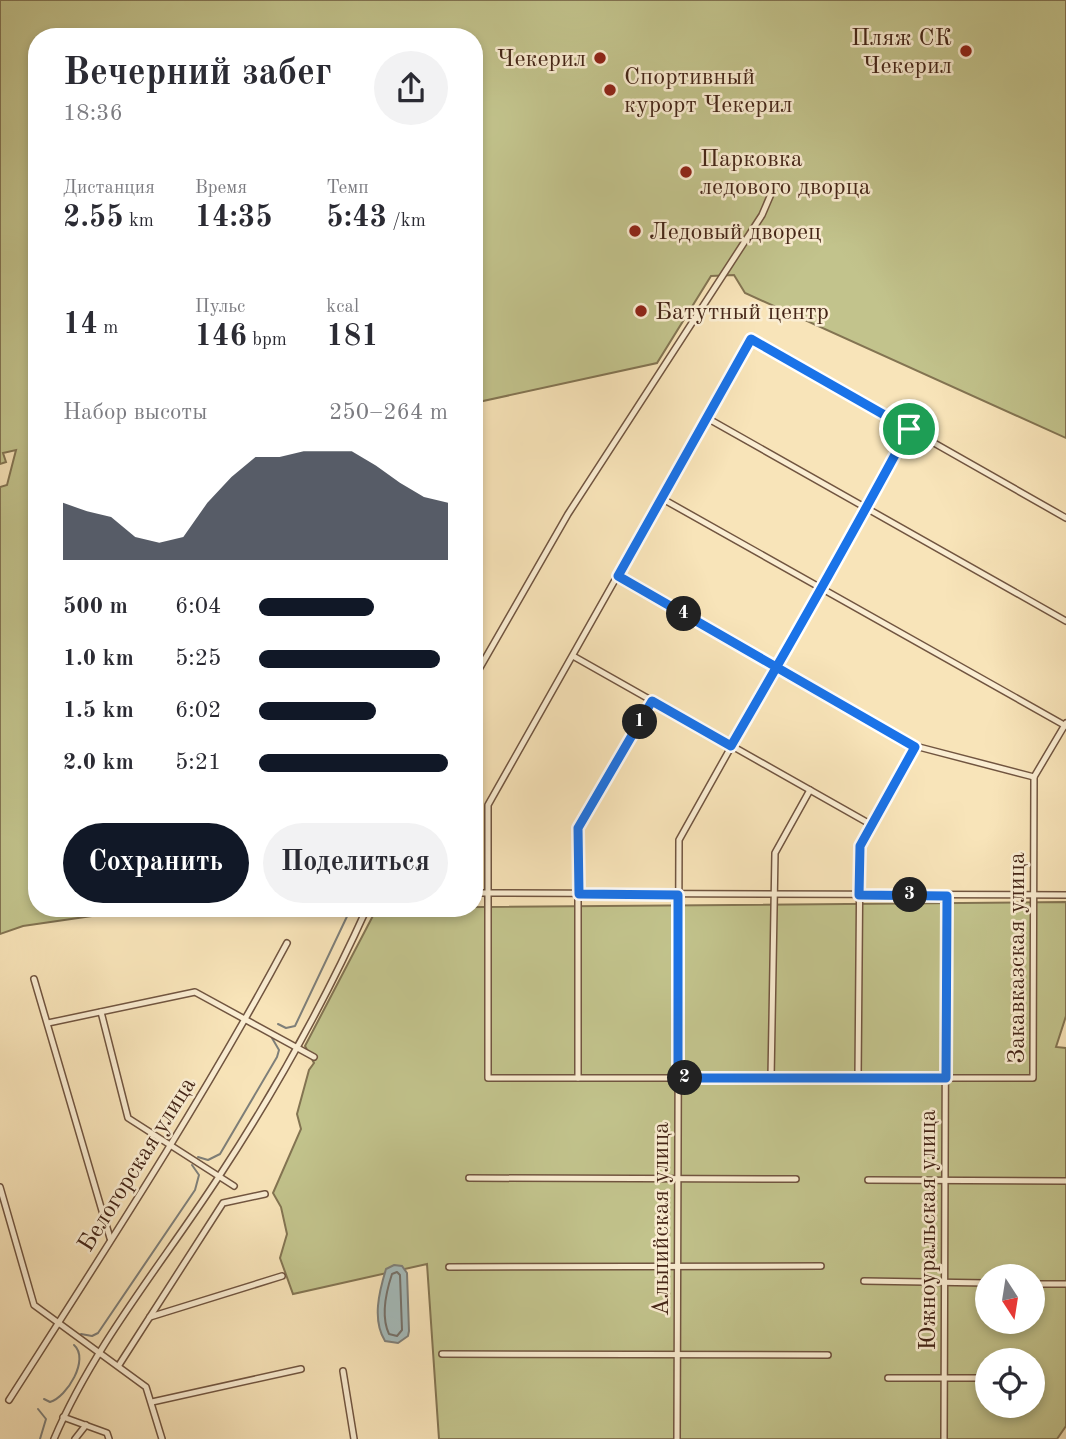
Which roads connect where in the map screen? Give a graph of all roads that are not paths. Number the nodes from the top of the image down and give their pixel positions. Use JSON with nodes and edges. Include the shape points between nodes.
{"nodes":[{"id":1,"x":771,"y":194,"type":"dead end"},
{"id":2,"x":707,"y":418,"type":"junction"},
{"id":3,"x":909,"y":429,"type":"junction"},
{"id":4,"x":661,"y":498,"type":"junction"},
{"id":5,"x":866,"y":509,"type":"junction"},
{"id":6,"x":1066,"y":518,"type":"edge"},
{"id":7,"x":618,"y":576,"type":"junction"},
{"id":8,"x":821,"y":588,"type":"junction"},
{"id":9,"x":1066,"y":621,"type":"edge"},
{"id":10,"x":573,"y":656,"type":"junction"},
{"id":11,"x":483,"y":662,"type":"edge"},
{"id":12,"x":777,"y":667,"type":"junction"},
{"id":13,"x":652,"y":701,"type":"junction"},
{"id":14,"x":1066,"y":725,"type":"edge"},
{"id":15,"x":731,"y":746,"type":"junction"},
{"id":16,"x":915,"y":747,"type":"junction"},
{"id":17,"x":1034,"y":777,"type":"junction"},
{"id":18,"x":810,"y":790,"type":"junction"},
{"id":19,"x":870,"y":824,"type":"junction"},
{"id":20,"x":483,"y":892,"type":"edge"},
{"id":21,"x":489,"y":892,"type":"junction"},
{"id":22,"x":579,"y":894,"type":"junction"},
{"id":23,"x":678,"y":895,"type":"junction"},
{"id":24,"x":773,"y":895,"type":"junction"},
{"id":25,"x":859,"y":895,"type":"junction"},
{"id":26,"x":1066,"y":895,"type":"edge"},
{"id":27,"x":947,"y":896,"type":"junction"},
{"id":28,"x":1035,"y":896,"type":"junction"},
{"id":29,"x":362,"y":917,"type":"edge"},
{"id":30,"x":287,"y":943,"type":"dead end"},
{"id":31,"x":34,"y":979,"type":"dead end"},
{"id":32,"x":101,"y":1012,"type":"junction"},
{"id":33,"x":247,"y":1019,"type":"junction"},
{"id":34,"x":48,"y":1023,"type":"junction"},
{"id":35,"x":296,"y":1046,"type":"junction"},
{"id":36,"x":314,"y":1057,"type":"dead end"},
{"id":37,"x":578,"y":1078,"type":"junction"},
{"id":38,"x":678,"y":1078,"type":"junction"},
{"id":39,"x":771,"y":1078,"type":"junction"},
{"id":40,"x":858,"y":1078,"type":"junction"},
{"id":41,"x":946,"y":1078,"type":"junction"},
{"id":42,"x":170,"y":1145,"type":"junction"},
{"id":43,"x":219,"y":1176,"type":"junction"},
{"id":44,"x":469,"y":1178,"type":"dead end"},
{"id":45,"x":677,"y":1179,"type":"junction"},
{"id":46,"x":796,"y":1179,"type":"dead end"},
{"id":47,"x":868,"y":1180,"type":"dead end"},
{"id":48,"x":945,"y":1180,"type":"junction"},
{"id":49,"x":1066,"y":1181,"type":"edge"},
{"id":50,"x":234,"y":1186,"type":"dead end"},
{"id":51,"x":0,"y":1187,"type":"edge"},
{"id":52,"x":265,"y":1194,"type":"dead end"},
{"id":53,"x":110,"y":1238,"type":"junction"},
{"id":54,"x":677,"y":1266,"type":"junction"},
{"id":55,"x":821,"y":1266,"type":"dead end"},
{"id":56,"x":449,"y":1267,"type":"dead end"},
{"id":57,"x":282,"y":1276,"type":"dead end"},
{"id":58,"x":864,"y":1281,"type":"dead end"},
{"id":59,"x":945,"y":1282,"type":"junction"},
{"id":60,"x":975,"y":1283,"type":"edge"},
{"id":61,"x":1045,"y":1284,"type":"edge"},
{"id":62,"x":1066,"y":1284,"type":"edge"},
{"id":63,"x":150,"y":1317,"type":"junction"},
{"id":64,"x":57,"y":1324,"type":"junction"},
{"id":65,"x":100,"y":1352,"type":"junction"},
{"id":66,"x":442,"y":1354,"type":"dead end"},
{"id":67,"x":677,"y":1355,"type":"junction"},
{"id":68,"x":828,"y":1355,"type":"dead end"},
{"id":69,"x":119,"y":1365,"type":"junction"},
{"id":70,"x":301,"y":1368,"type":"dead end"},
{"id":71,"x":343,"y":1371,"type":"dead end"},
{"id":72,"x":888,"y":1378,"type":"dead end"},
{"id":73,"x":944,"y":1378,"type":"junction"},
{"id":74,"x":975,"y":1378,"type":"edge"},
{"id":75,"x":9,"y":1400,"type":"dead end"},
{"id":76,"x":152,"y":1402,"type":"junction"},
{"id":77,"x":63,"y":1417,"type":"junction"},
{"id":78,"x":86,"y":1425,"type":"junction"},
{"id":79,"x":54,"y":1439,"type":"edge"},
{"id":80,"x":75,"y":1439,"type":"edge"},
{"id":81,"x":109,"y":1439,"type":"edge"},
{"id":82,"x":162,"y":1439,"type":"edge"},
{"id":83,"x":354,"y":1439,"type":"edge"},
{"id":84,"x":677,"y":1439,"type":"edge"},
{"id":85,"x":944,"y":1439,"type":"edge"}],
"edges":[{"from":1,"to":11,"type":"street","via":[[762,215],[568,514]]},
{"from":2,"to":3,"type":"street","via":[[751,339]]},
{"from":2,"to":4,"type":"street"},
{"from":2,"to":5,"type":"street"},
{"from":3,"to":5,"type":"street","name":"Альпийская улица"},
{"from":3,"to":6,"type":"street"},
{"from":4,"to":7,"type":"street"},
{"from":4,"to":8,"type":"street"},
{"from":5,"to":8,"type":"street","name":"Альпийская улица"},
{"from":5,"to":9,"type":"street"},
{"from":7,"to":10,"type":"street"},
{"from":7,"to":12,"type":"street"},
{"from":8,"to":12,"type":"street","name":"Альпийская улица"},
{"from":8,"to":14,"type":"street"},
{"from":10,"to":13,"type":"street"},
{"from":10,"to":21,"type":"street","via":[[488,805]]},
{"from":12,"to":15,"type":"street","name":"Альпийская улица"},
{"from":12,"to":16,"type":"street"},
{"from":13,"to":15,"type":"street"},
{"from":13,"to":22,"type":"street","via":[[578,828]]},
{"from":14,"to":17,"type":"street"},
{"from":15,"to":18,"type":"street"},
{"from":15,"to":23,"type":"street","name":"Альпийская улица","via":[[679,840]]},
{"from":16,"to":17,"type":"street"},
{"from":16,"to":19,"type":"street"},
{"from":17,"to":28,"type":"street","name":"Закавказская улица"},
{"from":18,"to":19,"type":"street"},
{"from":18,"to":24,"type":"street","via":[[775,853]]},
{"from":19,"to":25,"type":"street","via":[[860,846]]},
{"from":20,"to":21,"type":"street"},
{"from":21,"to":22,"type":"street"},
{"from":21,"to":37,"type":"street","name":"Закавказская улица","via":[[488,1078]]},
{"from":22,"to":23,"type":"street"},
{"from":22,"to":37,"type":"street"},
{"from":23,"to":24,"type":"street"},
{"from":23,"to":38,"type":"street","name":"Альпийская улица"},
{"from":24,"to":25,"type":"street"},
{"from":24,"to":39,"type":"street"},
{"from":25,"to":27,"type":"street"},
{"from":25,"to":40,"type":"street"},
{"from":26,"to":28,"type":"street"},
{"from":27,"to":28,"type":"street"},
{"from":27,"to":41,"type":"street","name":"Южноуральская улица"},
{"from":28,"to":41,"type":"street","name":"Закавказская улица","via":[[1032,1078]]},
{"from":29,"to":35,"type":"street"},
{"from":30,"to":33,"type":"street","name":"Белогорская улица"},
{"from":31,"to":34,"type":"street"},
{"from":32,"to":33,"type":"street","via":[[195,992]]},
{"from":32,"to":34,"type":"street"},
{"from":32,"to":42,"type":"street","via":[[128,1118]]},
{"from":33,"to":35,"type":"street"},
{"from":33,"to":42,"type":"street","name":"Белогорская улица"},
{"from":34,"to":53,"type":"street"},
{"from":35,"to":36,"type":"street"},
{"from":35,"to":43,"type":"street"},
{"from":37,"to":38,"type":"street","name":"Закавказская улица"},
{"from":38,"to":39,"type":"street","name":"Закавказская улица"},
{"from":38,"to":45,"type":"street","name":"Альпийская улица"},
{"from":39,"to":40,"type":"street","name":"Закавказская улица"},
{"from":40,"to":41,"type":"street","name":"Закавказская улица"},
{"from":41,"to":48,"type":"street","name":"Южноуральская улица"},
{"from":42,"to":43,"type":"street"},
{"from":42,"to":53,"type":"street","name":"Белогорская улица"},
{"from":43,"to":50,"type":"street"},
{"from":43,"to":65,"type":"street"},
{"from":44,"to":45,"type":"street"},
{"from":45,"to":46,"type":"street"},
{"from":45,"to":54,"type":"street","name":"Альпийская улица"},
{"from":47,"to":48,"type":"street"},
{"from":48,"to":49,"type":"street"},
{"from":48,"to":59,"type":"street","name":"Южноуральская улица"},
{"from":51,"to":64,"type":"street","via":[[34,1305]]},
{"from":52,"to":63,"type":"street","via":[[223,1203]]},
{"from":53,"to":64,"type":"street","name":"Белогорская улица"},
{"from":54,"to":55,"type":"street"},
{"from":54,"to":56,"type":"street"},
{"from":54,"to":67,"type":"street","name":"Альпийская улица"},
{"from":57,"to":63,"type":"street"},
{"from":58,"to":59,"type":"street"},
{"from":59,"to":60,"type":"street"},
{"from":59,"to":73,"type":"street","name":"Южноуральская улица"},
{"from":61,"to":62,"type":"street"},
{"from":63,"to":69,"type":"street"},
{"from":64,"to":65,"type":"street"},
{"from":64,"to":75,"type":"street","name":"Белогорская улица"},
{"from":65,"to":69,"type":"street"},
{"from":65,"to":77,"type":"street"},
{"from":66,"to":67,"type":"street"},
{"from":67,"to":68,"type":"street"},
{"from":67,"to":84,"type":"street","name":"Альпийская улица"},
{"from":69,"to":76,"type":"street","via":[[146,1387]]},
{"from":70,"to":76,"type":"street"},
{"from":71,"to":83,"type":"street"},
{"from":72,"to":73,"type":"street"},
{"from":73,"to":74,"type":"street"},
{"from":73,"to":85,"type":"street","name":"Южноуральская улица"},
{"from":76,"to":82,"type":"street"},
{"from":77,"to":78,"type":"street"},
{"from":77,"to":79,"type":"street"},
{"from":78,"to":80,"type":"street"},
{"from":78,"to":81,"type":"street","via":[[107,1433]]}]}
